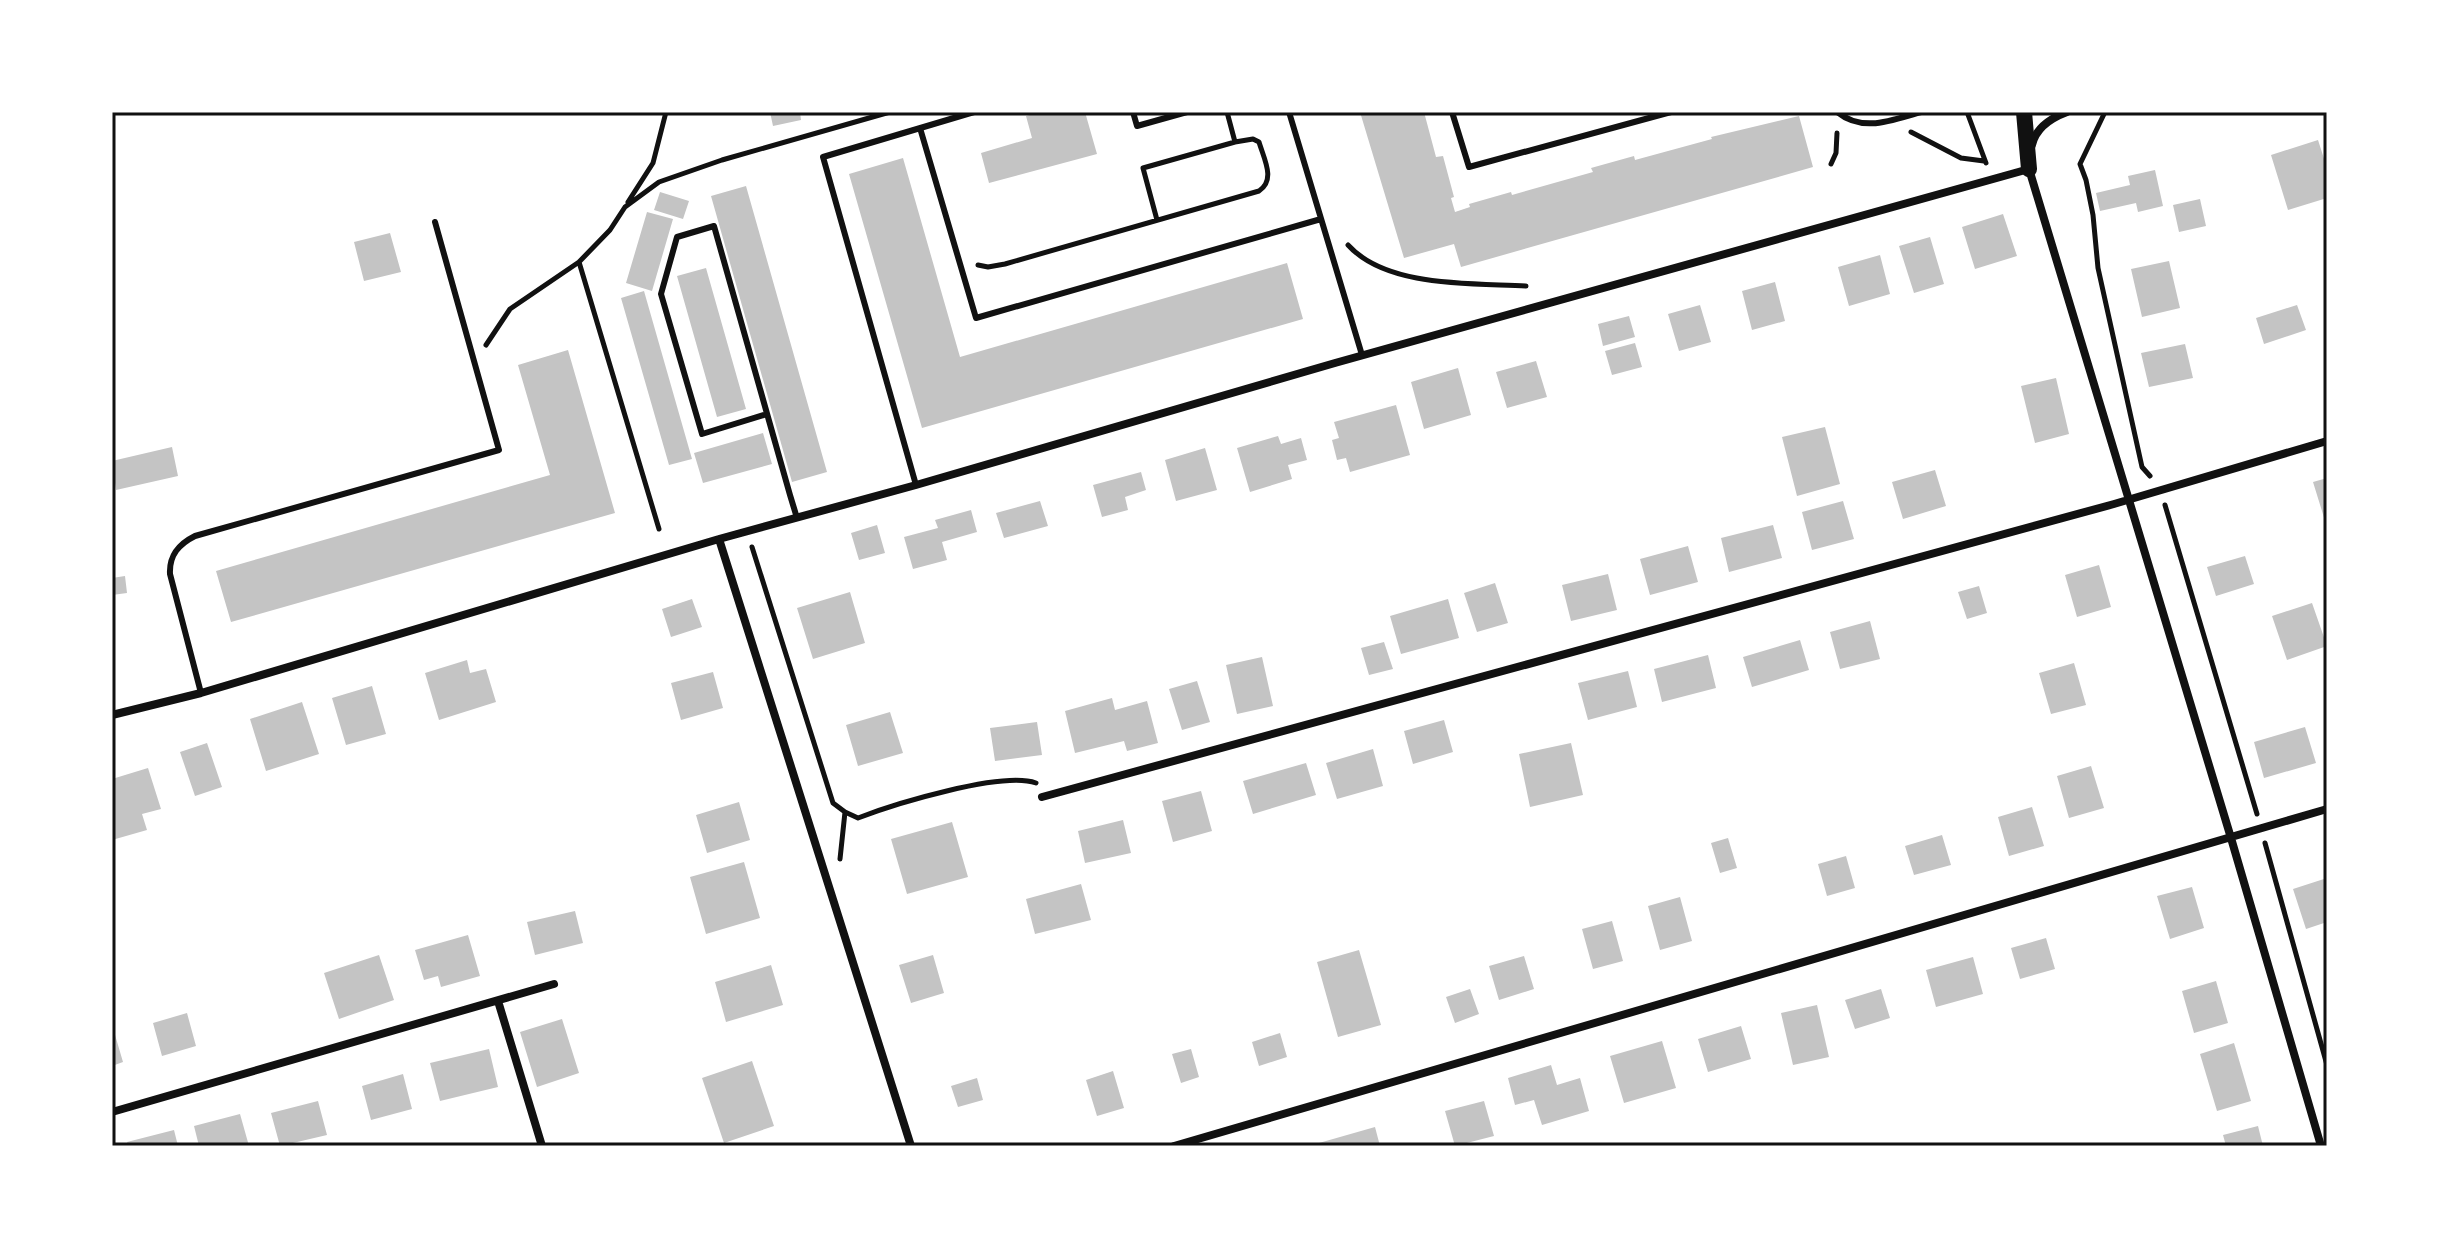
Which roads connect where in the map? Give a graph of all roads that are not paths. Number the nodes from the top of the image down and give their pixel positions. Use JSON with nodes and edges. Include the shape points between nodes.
{"nodes":[{"id":1,"x":974,"y":112,"type":"edge"},
{"id":2,"x":1133,"y":112,"type":"edge"},
{"id":3,"x":1187,"y":112,"type":"edge"},
{"id":4,"x":1289,"y":112,"type":"edge"},
{"id":5,"x":1452,"y":112,"type":"edge"},
{"id":6,"x":1671,"y":112,"type":"edge"},
{"id":7,"x":1837,"y":112,"type":"edge"},
{"id":8,"x":1921,"y":112,"type":"edge"},
{"id":9,"x":2024,"y":112,"type":"edge"},
{"id":10,"x":2063,"y":112,"type":"edge"},
{"id":11,"x":920,"y":128,"type":"junction"},
{"id":12,"x":2029,"y":169,"type":"junction"},
{"id":13,"x":1321,"y":219,"type":"junction"},
{"id":14,"x":435,"y":222,"type":"dead end"},
{"id":15,"x":1362,"y":355,"type":"junction"},
{"id":16,"x":767,"y":414,"type":"junction"},
{"id":17,"x":2327,"y":441,"type":"edge"},
{"id":18,"x":916,"y":485,"type":"junction"},
{"id":19,"x":2130,"y":499,"type":"junction"},
{"id":20,"x":797,"y":518,"type":"junction"},
{"id":21,"x":719,"y":539,"type":"junction"},
{"id":22,"x":201,"y":693,"type":"junction"},
{"id":23,"x":112,"y":715,"type":"edge"},
{"id":24,"x":1042,"y":797,"type":"dead end"},
{"id":25,"x":2327,"y":809,"type":"edge"},
{"id":26,"x":2231,"y":838,"type":"junction"},
{"id":27,"x":554,"y":984,"type":"dead end"},
{"id":28,"x":498,"y":1001,"type":"junction"},
{"id":29,"x":112,"y":1112,"type":"edge"},
{"id":30,"x":542,"y":1146,"type":"edge"},
{"id":31,"x":911,"y":1146,"type":"edge"},
{"id":32,"x":1174,"y":1146,"type":"edge"},
{"id":33,"x":2321,"y":1146,"type":"edge"}],
"edges":[{"from":1,"to":11,"type":"lane"},
{"from":2,"to":3,"type":"lane","via":[[1137,126]]},
{"from":4,"to":13,"type":"lane"},
{"from":5,"to":6,"type":"lane","via":[[1469,167]]},
{"from":7,"to":8,"type":"lane","via":[[1862,124]]},
{"from":9,"to":12,"type":"main road"},
{"from":10,"to":12,"type":"street","via":[[2033,138]]},
{"from":11,"to":13,"type":"lane","via":[[976,318]]},
{"from":11,"to":18,"type":"lane","via":[[823,157]]},
{"from":12,"to":15,"type":"street"},
{"from":12,"to":19,"type":"street"},
{"from":13,"to":15,"type":"lane"},
{"from":14,"to":22,"type":"lane","via":[[499,450],[195,536],[176,550],[170,574]]},
{"from":15,"to":18,"type":"street"},
{"from":16,"to":16,"type":"lane","via":[[714,226],[677,237],[661,294],[702,434]]},
{"from":16,"to":20,"type":"lane"},
{"from":17,"to":19,"type":"street"},
{"from":18,"to":20,"type":"street"},
{"from":19,"to":24,"type":"street"},
{"from":19,"to":26,"type":"street"},
{"from":20,"to":21,"type":"street"},
{"from":21,"to":22,"type":"street"},
{"from":21,"to":31,"type":"street"},
{"from":22,"to":23,"type":"street"},
{"from":25,"to":26,"type":"street"},
{"from":26,"to":32,"type":"street"},
{"from":26,"to":33,"type":"street"},
{"from":27,"to":28,"type":"street"},
{"from":28,"to":29,"type":"street"},
{"from":28,"to":30,"type":"street"}]}
